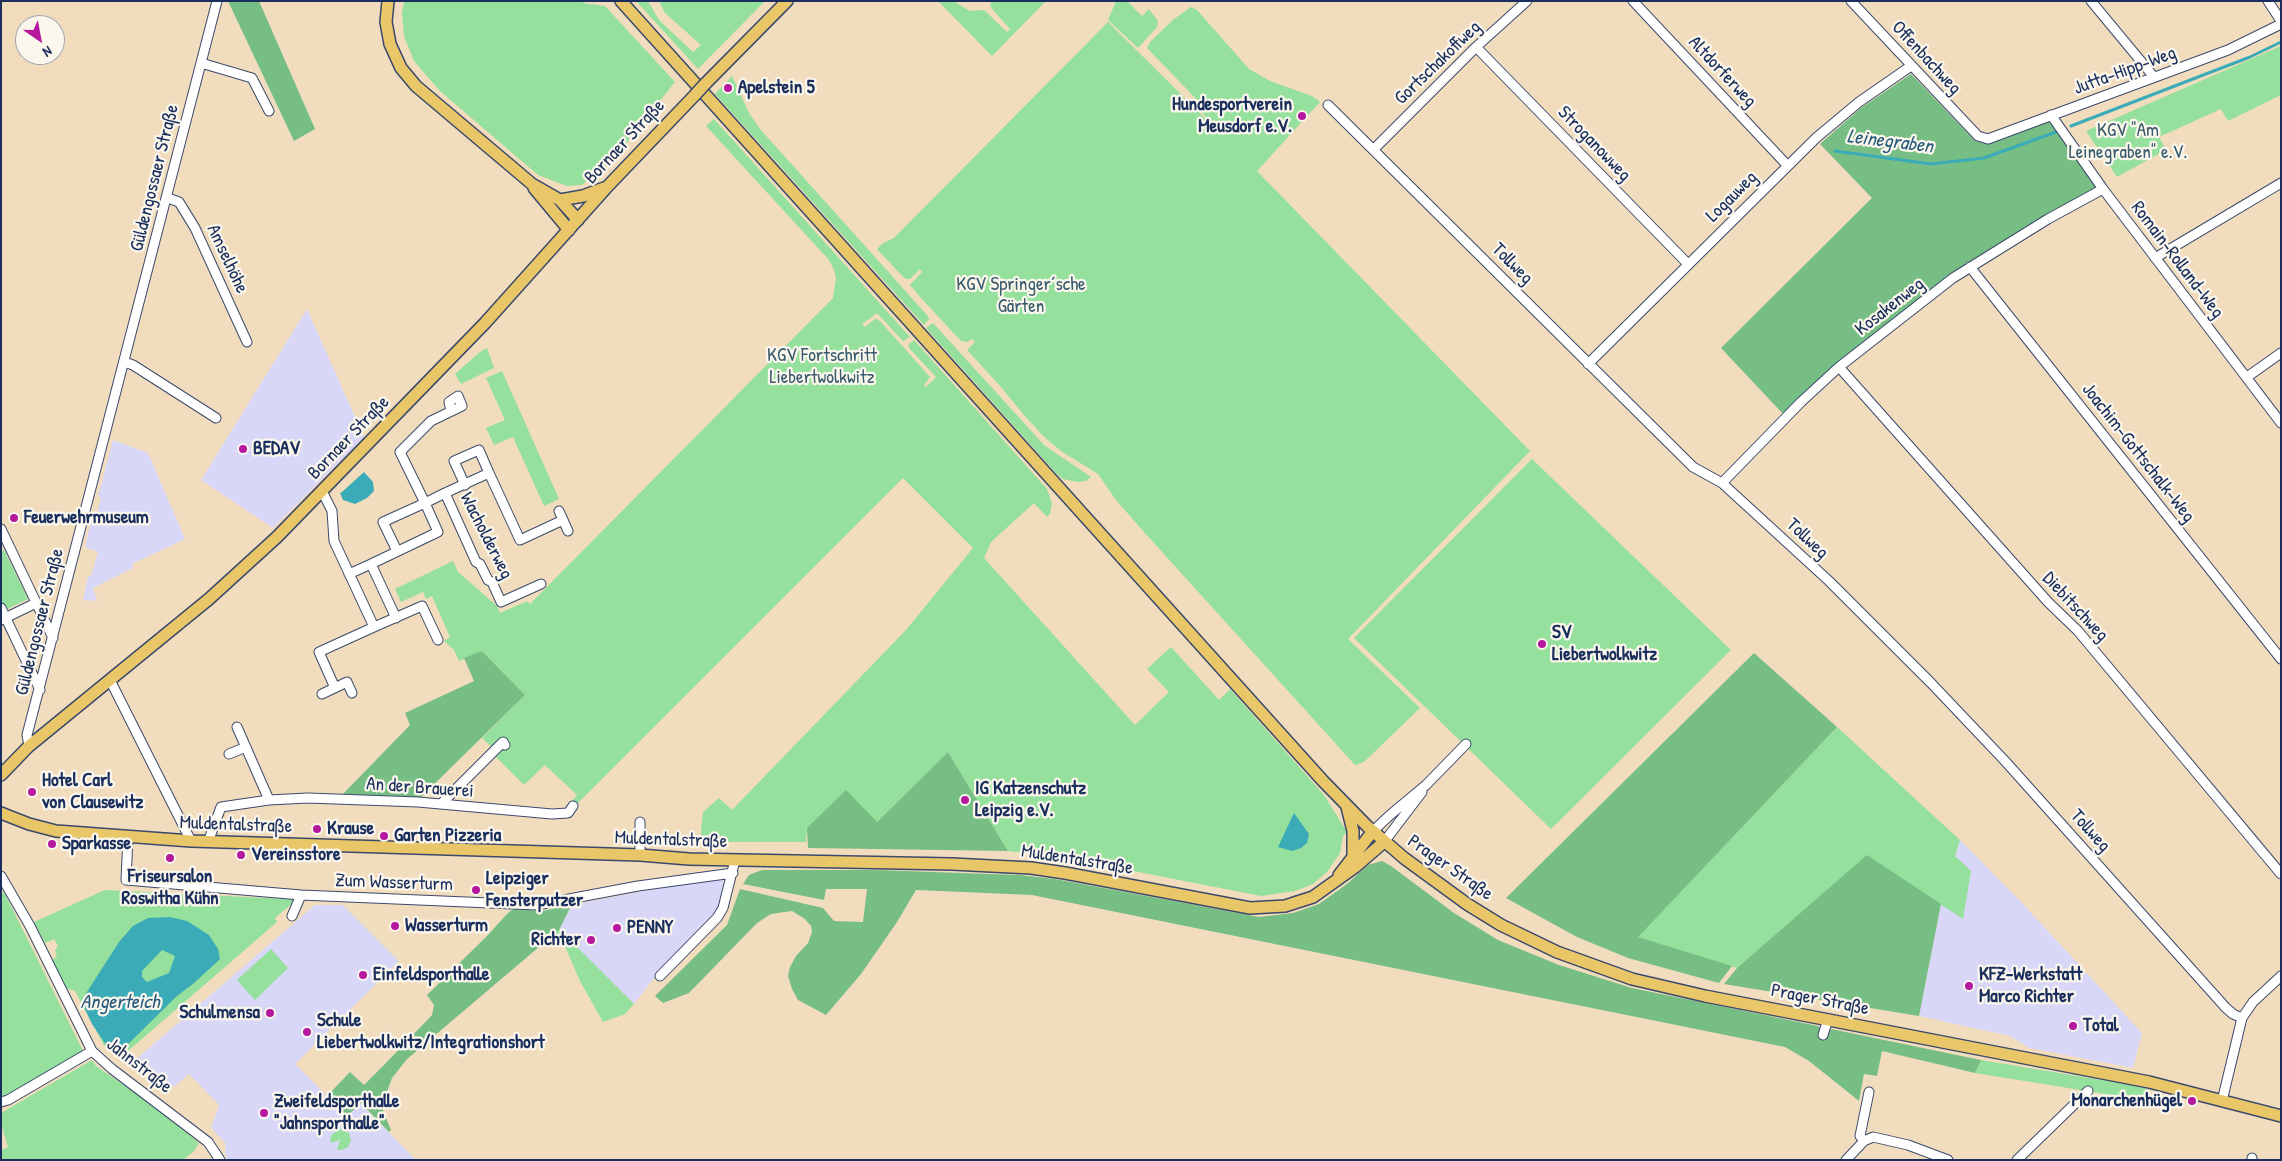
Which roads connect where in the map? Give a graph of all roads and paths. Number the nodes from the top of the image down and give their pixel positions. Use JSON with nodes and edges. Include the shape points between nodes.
{"nodes":[{"id":1,"x":217,"y":1,"type":"edge"},
{"id":2,"x":388,"y":1,"type":"edge"},
{"id":3,"x":621,"y":1,"type":"edge"},
{"id":4,"x":787,"y":1,"type":"edge"},
{"id":5,"x":1527,"y":1,"type":"edge"},
{"id":6,"x":1633,"y":1,"type":"edge"},
{"id":7,"x":1851,"y":1,"type":"edge"},
{"id":8,"x":2091,"y":1,"type":"edge"},
{"id":9,"x":2268,"y":1,"type":"edge"},
{"id":10,"x":2281,"y":23,"type":"edge"},
{"id":11,"x":1476,"y":47,"type":"junction"},
{"id":12,"x":201,"y":63,"type":"junction"},
{"id":13,"x":1911,"y":66,"type":"junction"},
{"id":14,"x":2154,"y":77,"type":"junction"},
{"id":15,"x":1328,"y":105,"type":"dead end"},
{"id":16,"x":269,"y":111,"type":"dead end"},
{"id":17,"x":2051,"y":115,"type":"junction"},
{"id":18,"x":1978,"y":136,"type":"joint"},
{"id":19,"x":1374,"y":149,"type":"junction"},
{"id":20,"x":1788,"y":165,"type":"junction"},
{"id":21,"x":2281,"y":183,"type":"edge"},
{"id":22,"x":532,"y":184,"type":"junction"},
{"id":23,"x":606,"y":188,"type":"junction"},
{"id":24,"x":2103,"y":189,"type":"junction"},
{"id":25,"x":168,"y":198,"type":"junction"},
{"id":26,"x":560,"y":200,"type":"junction"},
{"id":27,"x":578,"y":220,"type":"junction"},
{"id":28,"x":569,"y":230,"type":"junction"},
{"id":29,"x":2155,"y":258,"type":"junction"},
{"id":30,"x":1688,"y":264,"type":"junction"},
{"id":31,"x":1970,"y":266,"type":"junction"},
{"id":32,"x":247,"y":342,"type":"dead end"},
{"id":33,"x":2281,"y":353,"type":"edge"},
{"id":34,"x":124,"y":362,"type":"junction"},
{"id":35,"x":1588,"y":364,"type":"junction"},
{"id":36,"x":1839,"y":367,"type":"junction"},
{"id":37,"x":2247,"y":377,"type":"junction"},
{"id":38,"x":451,"y":411,"type":"dead end"},
{"id":39,"x":216,"y":418,"type":"dead end"},
{"id":40,"x":2281,"y":423,"type":"edge"},
{"id":41,"x":489,"y":473,"type":"junction"},
{"id":42,"x":1722,"y":483,"type":"junction"},
{"id":43,"x":465,"y":484,"type":"junction"},
{"id":44,"x":322,"y":491,"type":"junction"},
{"id":45,"x":445,"y":493,"type":"junction"},
{"id":46,"x":425,"y":503,"type":"junction"},
{"id":47,"x":1,"y":529,"type":"edge"},
{"id":48,"x":568,"y":531,"type":"dead end"},
{"id":49,"x":397,"y":552,"type":"junction"},
{"id":50,"x":371,"y":564,"type":"junction"},
{"id":51,"x":349,"y":574,"type":"junction"},
{"id":52,"x":541,"y":584,"type":"dead end"},
{"id":53,"x":36,"y":603,"type":"junction"},
{"id":54,"x":1,"y":608,"type":"edge"},
{"id":55,"x":396,"y":618,"type":"junction"},
{"id":56,"x":4,"y":619,"type":"edge"},
{"id":57,"x":374,"y":627,"type":"junction"},
{"id":58,"x":53,"y":638,"type":"junction"},
{"id":59,"x":438,"y":640,"type":"dead end"},
{"id":60,"x":2281,"y":659,"type":"edge"},
{"id":61,"x":110,"y":680,"type":"junction"},
{"id":62,"x":335,"y":688,"type":"junction"},
{"id":63,"x":40,"y":690,"type":"junction"},
{"id":64,"x":322,"y":694,"type":"dead end"},
{"id":65,"x":352,"y":694,"type":"dead end"},
{"id":66,"x":237,"y":728,"type":"dead end"},
{"id":67,"x":1466,"y":744,"type":"dead end"},
{"id":68,"x":505,"y":745,"type":"dead end"},
{"id":69,"x":30,"y":746,"type":"junction"},
{"id":70,"x":246,"y":747,"type":"junction"},
{"id":71,"x":229,"y":754,"type":"dead end"},
{"id":72,"x":1,"y":775,"type":"edge"},
{"id":73,"x":1426,"y":785,"type":"junction"},
{"id":74,"x":269,"y":800,"type":"junction"},
{"id":75,"x":442,"y":804,"type":"junction"},
{"id":76,"x":1346,"y":805,"type":"junction"},
{"id":77,"x":570,"y":809,"type":"dead end"},
{"id":78,"x":1,"y":813,"type":"edge"},
{"id":79,"x":640,"y":822,"type":"dead end"},
{"id":80,"x":1373,"y":831,"type":"junction"},
{"id":81,"x":128,"y":837,"type":"junction"},
{"id":82,"x":191,"y":841,"type":"junction"},
{"id":83,"x":208,"y":842,"type":"junction"},
{"id":84,"x":1384,"y":842,"type":"junction"},
{"id":85,"x":1353,"y":854,"type":"junction"},
{"id":86,"x":640,"y":856,"type":"junction"},
{"id":87,"x":735,"y":860,"type":"junction"},
{"id":88,"x":733,"y":873,"type":"junction"},
{"id":89,"x":2281,"y":874,"type":"edge"},
{"id":90,"x":1,"y":876,"type":"edge"},
{"id":91,"x":1333,"y":883,"type":"junction"},
{"id":92,"x":301,"y":895,"type":"junction"},
{"id":93,"x":292,"y":916,"type":"dead end"},
{"id":94,"x":660,"y":976,"type":"dead end"},
{"id":95,"x":2281,"y":976,"type":"edge"},
{"id":96,"x":2242,"y":1018,"type":"junction"},
{"id":97,"x":1828,"y":1019,"type":"junction"},
{"id":98,"x":1823,"y":1035,"type":"dead end"},
{"id":99,"x":92,"y":1051,"type":"junction"},
{"id":100,"x":2088,"y":1091,"type":"dead end"},
{"id":101,"x":1869,"y":1092,"type":"dead end"},
{"id":102,"x":2222,"y":1101,"type":"junction"},
{"id":103,"x":1,"y":1102,"type":"edge"},
{"id":104,"x":2281,"y":1116,"type":"edge"},
{"id":105,"x":1864,"y":1141,"type":"junction"},
{"id":106,"x":220,"y":1160,"type":"edge"},
{"id":107,"x":1846,"y":1160,"type":"edge"},
{"id":108,"x":1948,"y":1160,"type":"edge"},
{"id":109,"x":2017,"y":1160,"type":"edge"}],
"edges":[{"from":1,"to":12,"type":"street","name":"Güldengossaer Straße"},
{"from":2,"to":22,"type":"main road","via":[[386,22],[390,44],[416,86]]},
{"from":3,"to":76,"type":"main road","name":"Prager Straße"},
{"from":4,"to":23,"type":"main road","name":"Bornaer Straße","bridge":true},
{"from":5,"to":11,"type":"street","name":"Gortschakoffweg"},
{"from":6,"to":20,"type":"street","name":"Altdorferweg"},
{"from":7,"to":13,"type":"street","name":"Offenbachweg"},
{"from":8,"to":14,"type":"street"},
{"from":9,"to":10,"type":"street"},
{"from":10,"to":14,"type":"street","name":"Jutta-Hipp-Weg","via":[[2228,50]]},
{"from":11,"to":19,"type":"street","name":"Gortschakoffweg"},
{"from":11,"to":30,"type":"street","name":"Stroganowweg"},
{"from":12,"to":16,"type":"street","via":[[252,78]]},
{"from":12,"to":25,"type":"street","name":"Güldengossaer Straße"},
{"from":13,"to":18,"type":"street","name":"Offenbachweg"},
{"from":13,"to":20,"type":"street","name":"Logauweg","via":[[1859,102]]},
{"from":14,"to":17,"type":"street","name":"Jutta-Hipp-Weg"},
{"from":15,"to":19,"type":"street","name":"Tollweg"},
{"from":17,"to":18,"type":"street","name":"Jutta-Hipp-Weg","via":[[1988,139]]},
{"from":17,"to":24,"type":"street","name":"Romain-Rolland-Weg"},
{"from":19,"to":35,"type":"street","name":"Tollweg"},
{"from":20,"to":30,"type":"street","name":"Logauweg"},
{"from":21,"to":29,"type":"street"},
{"from":22,"to":26,"type":"main road"},
{"from":22,"to":28,"type":"main road"},
{"from":23,"to":26,"type":"main road"},
{"from":23,"to":27,"type":"main road","name":"Bornaer Straße"},
{"from":24,"to":29,"type":"street","name":"Romain-Rolland-Weg"},
{"from":24,"to":31,"type":"street","name":"Kosakenweg"},
{"from":25,"to":32,"type":"street","name":"Amselhöhe","via":[[179,202],[195,228]]},
{"from":25,"to":34,"type":"street","name":"Güldengossaer Straße"},
{"from":26,"to":27,"type":"main road"},
{"from":27,"to":28,"type":"main road","name":"Bornaer Straße"},
{"from":28,"to":44,"type":"main road","name":"Bornaer Straße","via":[[480,328]]},
{"from":29,"to":37,"type":"street","name":"Romain-Rolland-Weg"},
{"from":30,"to":35,"type":"street","name":"Logauweg"},
{"from":31,"to":36,"type":"street","name":"Kosakenweg"},
{"from":31,"to":60,"type":"street","name":"Joachim-Gottschalk-Weg"},
{"from":33,"to":37,"type":"street"},
{"from":34,"to":39,"type":"street"},
{"from":34,"to":58,"type":"street","name":"Güldengossaer Straße"},
{"from":35,"to":42,"type":"street","name":"Tollweg","via":[[1693,467]]},
{"from":36,"to":42,"type":"street","name":"Kosakenweg"},
{"from":36,"to":89,"type":"street","name":"Diebitschweg","via":[[2048,602],[2078,631]]},
{"from":37,"to":40,"type":"street","name":"Romain-Rolland-Weg"},
{"from":38,"to":46,"type":"street","via":[[430,421],[400,452]]},
{"from":41,"to":43,"type":"street"},
{"from":41,"to":43,"type":"street","via":[[478,450],[454,461]]},
{"from":41,"to":48,"type":"street","via":[[520,540],[561,516]]},
{"from":42,"to":96,"type":"street","name":"Tollweg","via":[[1931,683],[2226,1008]]},
{"from":43,"to":45,"type":"street"},
{"from":44,"to":51,"type":"street","via":[[332,511],[334,542]]},
{"from":44,"to":61,"type":"main road","name":"Bornaer Straße","via":[[216,592]]},
{"from":45,"to":46,"type":"street","name":"Wacholderweg"},
{"from":45,"to":52,"type":"street","name":"Wacholderweg","via":[[476,562],[492,582],[501,602]]},
{"from":46,"to":49,"type":"street","via":[[438,532]]},
{"from":46,"to":49,"type":"street","name":"Wacholderweg","via":[[383,522]]},
{"from":47,"to":53,"type":"street"},
{"from":49,"to":50,"type":"street"},
{"from":50,"to":51,"type":"street"},
{"from":50,"to":55,"type":"street"},
{"from":51,"to":57,"type":"street"},
{"from":53,"to":56,"type":"street"},
{"from":53,"to":58,"type":"street"},
{"from":54,"to":56,"type":"street"},
{"from":55,"to":57,"type":"street"},
{"from":55,"to":59,"type":"street","via":[[422,606]]},
{"from":56,"to":63,"type":"street"},
{"from":57,"to":62,"type":"street","via":[[319,652]]},
{"from":58,"to":63,"type":"street","name":"Güldengossaer Straße"},
{"from":61,"to":69,"type":"main road","name":"Bornaer Straße"},
{"from":61,"to":82,"type":"street"},
{"from":62,"to":64,"type":"street"},
{"from":62,"to":65,"type":"street","via":[[347,682]]},
{"from":63,"to":69,"type":"street","name":"Güldengossaer Straße","via":[[27,735]]},
{"from":66,"to":70,"type":"street"},
{"from":67,"to":73,"type":"street","name":"Muldentalstraße"},
{"from":68,"to":75,"type":"street","via":[[503,742]]},
{"from":69,"to":72,"type":"main road","name":"Bornaer Straße"},
{"from":70,"to":71,"type":"street"},
{"from":70,"to":74,"type":"street"},
{"from":73,"to":80,"type":"street","name":"Muldentalstraße"},
{"from":73,"to":84,"type":"street","name":"Muldentalstraße"},
{"from":74,"to":75,"type":"street","name":"An der Brauerei","via":[[308,798]]},
{"from":74,"to":83,"type":"street","name":"An der Brauerei","via":[[221,807]]},
{"from":75,"to":77,"type":"street","name":"An der Brauerei","via":[[531,813]]},
{"from":76,"to":80,"type":"main road","name":"Prager Straße"},
{"from":76,"to":85,"type":"main road","via":[[1353,831]]},
{"from":78,"to":81,"type":"main road","name":"Muldentalstraße","via":[[56,831]]},
{"from":79,"to":86,"type":"street"},
{"from":80,"to":84,"type":"main road","name":"Prager Straße"},
{"from":80,"to":85,"type":"main road","name":"Muldentalstraße"},
{"from":81,"to":82,"type":"main road","name":"Muldentalstraße"},
{"from":81,"to":92,"type":"street","name":"Zum Wasserturm","via":[[126,880]]},
{"from":82,"to":83,"type":"main road","name":"Muldentalstraße"},
{"from":83,"to":86,"type":"main road","name":"Muldentalstraße"},
{"from":84,"to":91,"type":"main road","name":"Muldentalstraße"},
{"from":84,"to":97,"type":"main road","name":"Prager Straße","via":[[1416,868],[1501,925],[1572,958],[1668,988]]},
{"from":85,"to":91,"type":"main road","name":"Muldentalstraße"},
{"from":86,"to":87,"type":"main road","name":"Muldentalstraße"},
{"from":87,"to":88,"type":"street"},
{"from":87,"to":91,"type":"main road","name":"Muldentalstraße","via":[[1031,868],[1250,908],[1298,903]]},
{"from":88,"to":92,"type":"street","name":"Zum Wasserturm","via":[[537,905]]},
{"from":88,"to":94,"type":"street","via":[[717,918]]},
{"from":90,"to":99,"type":"street","name":"Jahnstraße","via":[[30,926]]},
{"from":92,"to":93,"type":"street"},
{"from":95,"to":96,"type":"street","via":[[2253,1002]]},
{"from":96,"to":102,"type":"street"},
{"from":97,"to":98,"type":"street"},
{"from":97,"to":102,"type":"main road","name":"Prager Straße","via":[[2149,1082]]},
{"from":99,"to":103,"type":"street"},
{"from":99,"to":106,"type":"street","name":"Jahnstraße","via":[[208,1142]]},
{"from":100,"to":109,"type":"street"},
{"from":101,"to":105,"type":"street","via":[[1860,1136]]},
{"from":102,"to":104,"type":"main road","name":"Prager Straße"},
{"from":105,"to":107,"type":"street"},
{"from":105,"to":108,"type":"street","via":[[1876,1137]]}]}
